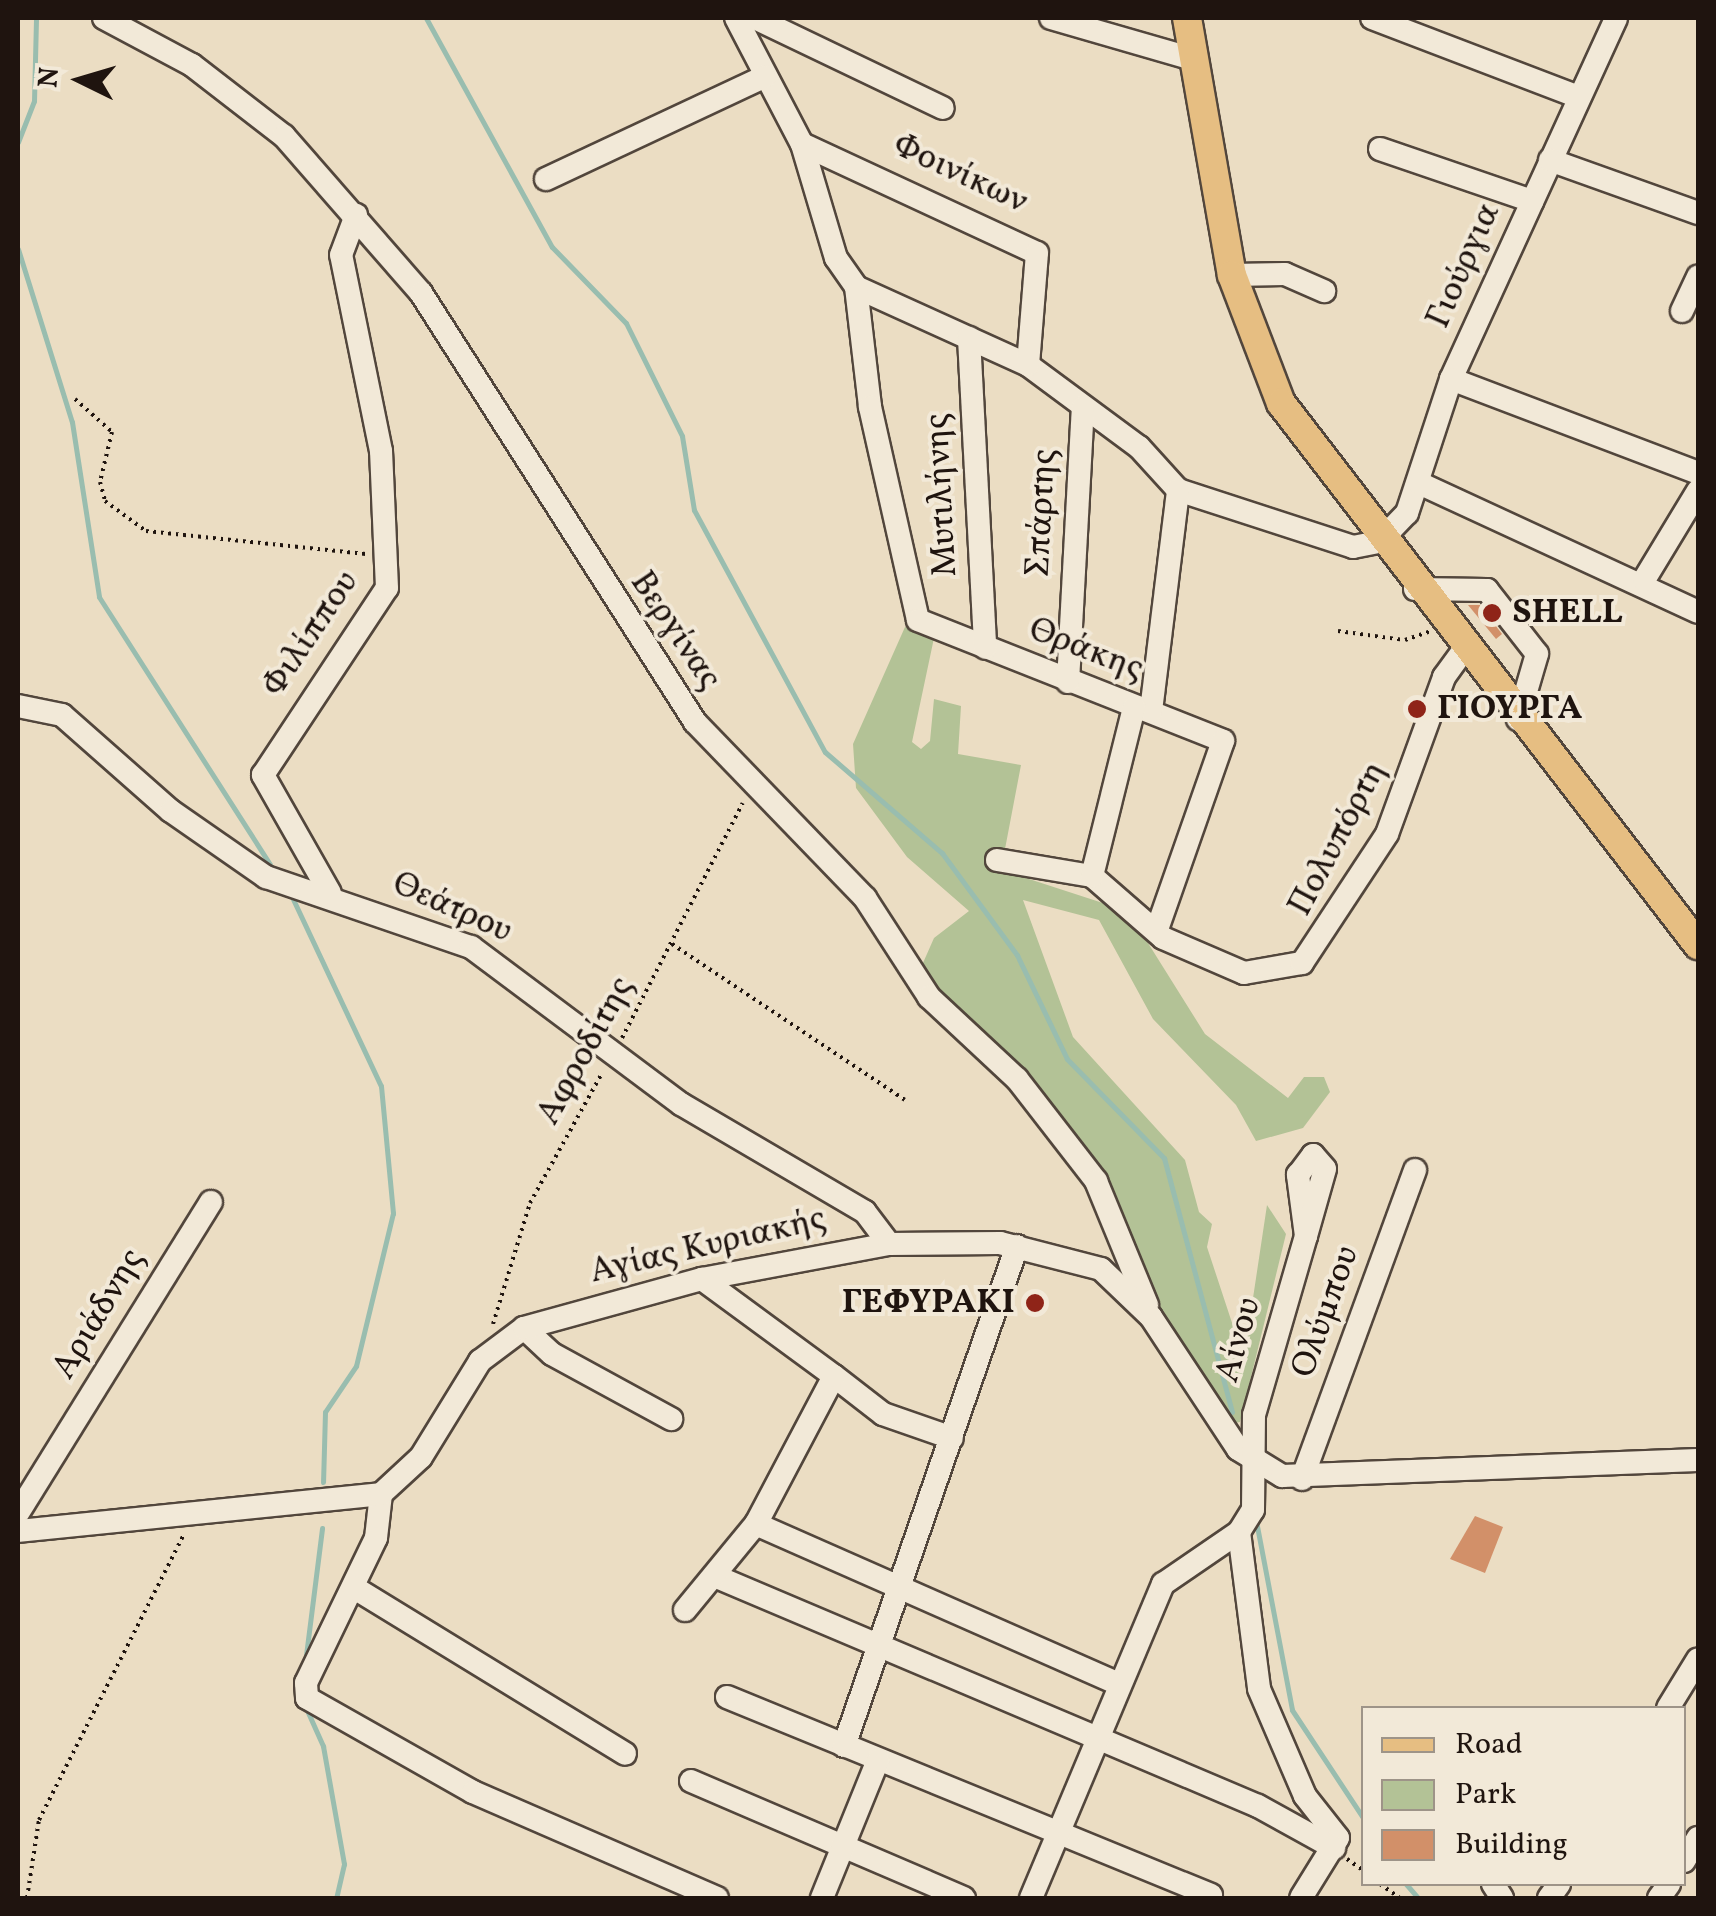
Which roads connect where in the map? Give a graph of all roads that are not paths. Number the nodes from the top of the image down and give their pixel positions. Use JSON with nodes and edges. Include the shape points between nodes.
{"nodes":[{"id":1,"x":104,"y":18,"type":"edge"},
{"id":2,"x":736,"y":18,"type":"edge"},
{"id":3,"x":754,"y":18,"type":"edge"},
{"id":4,"x":1050,"y":18,"type":"edge"},
{"id":5,"x":1186,"y":18,"type":"edge"},
{"id":6,"x":1372,"y":18,"type":"edge"},
{"id":7,"x":1616,"y":18,"type":"edge"},
{"id":8,"x":1192,"y":59,"type":"junction"},
{"id":9,"x":764,"y":77,"type":"junction"},
{"id":10,"x":1580,"y":97,"type":"junction"},
{"id":11,"x":942,"y":108,"type":"dead end"},
{"id":12,"x":802,"y":144,"type":"junction"},
{"id":13,"x":1380,"y":149,"type":"dead end"},
{"id":14,"x":1550,"y":160,"type":"junction"},
{"id":15,"x":546,"y":179,"type":"dead end"},
{"id":16,"x":1532,"y":201,"type":"junction"},
{"id":17,"x":1698,"y":213,"type":"edge"},
{"id":18,"x":356,"y":215,"type":"junction"},
{"id":19,"x":1232,"y":275,"type":"junction"},
{"id":20,"x":1698,"y":277,"type":"edge"},
{"id":21,"x":856,"y":288,"type":"junction"},
{"id":22,"x":1324,"y":291,"type":"dead end"},
{"id":23,"x":1682,"y":311,"type":"dead end"},
{"id":24,"x":969,"y":338,"type":"junction"},
{"id":25,"x":1028,"y":366,"type":"junction"},
{"id":26,"x":1451,"y":379,"type":"junction"},
{"id":27,"x":1083,"y":407,"type":"junction"},
{"id":28,"x":1698,"y":473,"type":"edge"},
{"id":29,"x":1420,"y":483,"type":"junction"},
{"id":30,"x":1178,"y":490,"type":"junction"},
{"id":31,"x":1698,"y":492,"type":"edge"},
{"id":32,"x":1380,"y":542,"type":"junction"},
{"id":33,"x":1644,"y":580,"type":"junction"},
{"id":34,"x":1415,"y":588,"type":"junction"},
{"id":35,"x":1698,"y":612,"type":"edge"},
{"id":36,"x":984,"y":648,"type":"junction"},
{"id":37,"x":1463,"y":651,"type":"junction"},
{"id":38,"x":1068,"y":682,"type":"junction"},
{"id":39,"x":18,"y":706,"type":"edge"},
{"id":40,"x":1142,"y":709,"type":"junction"},
{"id":41,"x":1518,"y":719,"type":"junction"},
{"id":42,"x":997,"y":860,"type":"dead end"},
{"id":43,"x":1092,"y":876,"type":"junction"},
{"id":44,"x":330,"y":893,"type":"junction"},
{"id":45,"x":1158,"y":929,"type":"junction"},
{"id":46,"x":1698,"y":946,"type":"edge"},
{"id":47,"x":1415,"y":1170,"type":"dead end"},
{"id":48,"x":210,"y":1202,"type":"dead end"},
{"id":49,"x":1306,"y":1236,"type":"dead end"},
{"id":50,"x":889,"y":1244,"type":"junction"},
{"id":51,"x":1017,"y":1246,"type":"junction"},
{"id":52,"x":702,"y":1279,"type":"junction"},
{"id":53,"x":1151,"y":1318,"type":"junction"},
{"id":54,"x":524,"y":1328,"type":"junction"},
{"id":55,"x":834,"y":1376,"type":"junction"},
{"id":56,"x":672,"y":1419,"type":"dead end"},
{"id":57,"x":952,"y":1438,"type":"junction"},
{"id":58,"x":1698,"y":1460,"type":"edge"},
{"id":59,"x":1260,"y":1466,"type":"junction"},
{"id":60,"x":1302,"y":1479,"type":"junction"},
{"id":61,"x":382,"y":1494,"type":"junction"},
{"id":62,"x":18,"y":1513,"type":"edge"},
{"id":63,"x":756,"y":1524,"type":"junction"},
{"id":64,"x":18,"y":1530,"type":"edge"},
{"id":65,"x":1238,"y":1532,"type":"junction"},
{"id":66,"x":717,"y":1577,"type":"junction"},
{"id":67,"x":353,"y":1587,"type":"junction"},
{"id":68,"x":899,"y":1588,"type":"junction"},
{"id":69,"x":685,"y":1610,"type":"dead end"},
{"id":70,"x":879,"y":1648,"type":"junction"},
{"id":71,"x":1698,"y":1658,"type":"edge"},
{"id":72,"x":1119,"y":1684,"type":"junction"},
{"id":73,"x":726,"y":1697,"type":"dead end"},
{"id":74,"x":1669,"y":1706,"type":"edge"},
{"id":75,"x":1095,"y":1738,"type":"junction"},
{"id":76,"x":844,"y":1746,"type":"junction"},
{"id":77,"x":626,"y":1754,"type":"dead end"},
{"id":78,"x":878,"y":1760,"type":"junction"},
{"id":79,"x":692,"y":1782,"type":"dead end"},
{"id":80,"x":1057,"y":1831,"type":"junction"},
{"id":81,"x":1334,"y":1848,"type":"junction"},
{"id":82,"x":840,"y":1850,"type":"junction"},
{"id":83,"x":1212,"y":1895,"type":"dead end"},
{"id":84,"x":716,"y":1898,"type":"edge"},
{"id":85,"x":822,"y":1898,"type":"edge"},
{"id":86,"x":964,"y":1898,"type":"edge"},
{"id":87,"x":1031,"y":1898,"type":"edge"},
{"id":88,"x":1301,"y":1898,"type":"edge"}],
"edges":[{"from":1,"to":18,"type":"street","name":"Βεργίνας","via":[[235,93]]},
{"from":2,"to":9,"type":"street"},
{"from":3,"to":11,"type":"street"},
{"from":4,"to":8,"type":"street"},
{"from":5,"to":8,"type":"main road"},
{"from":6,"to":10,"type":"street"},
{"from":7,"to":10,"type":"street","name":"Γιούργια"},
{"from":8,"to":19,"type":"main road"},
{"from":9,"to":12,"type":"street"},
{"from":9,"to":15,"type":"street"},
{"from":10,"to":14,"type":"street","name":"Γιούργια"},
{"from":12,"to":21,"type":"street","via":[[836,258]]},
{"from":12,"to":25,"type":"street","name":"Φοινίκων","via":[[1029,244],[1039,264]]},
{"from":13,"to":16,"type":"street"},
{"from":14,"to":16,"type":"street","name":"Γιούργια"},
{"from":14,"to":17,"type":"street"},
{"from":16,"to":26,"type":"street","name":"Γιούργια"},
{"from":18,"to":44,"type":"street","name":"Φιλίππου","via":[[341,255],[372,391],[390,556],[374,612],[263,775]]},
{"from":18,"to":53,"type":"street","name":"Βεργίνας","via":[[450,333],[646,656],[753,785],[865,898],[929,998],[1062,1134],[1115,1216]]},
{"from":19,"to":22,"type":"street","via":[[1284,274]]},
{"from":19,"to":32,"type":"main road","via":[[1281,403]]},
{"from":20,"to":23,"type":"street"},
{"from":21,"to":24,"type":"street"},
{"from":21,"to":36,"type":"street","name":"Θράκης","via":[[870,408],[918,620]]},
{"from":24,"to":25,"type":"street"},
{"from":24,"to":36,"type":"street","name":"Μυτιλήνης"},
{"from":25,"to":27,"type":"street"},
{"from":26,"to":28,"type":"street"},
{"from":26,"to":29,"type":"street","name":"Γιούργια"},
{"from":27,"to":30,"type":"street"},
{"from":27,"to":38,"type":"street","name":"Σπάρτης"},
{"from":29,"to":32,"type":"street","name":"Γιούργια"},
{"from":29,"to":33,"type":"street"},
{"from":30,"to":32,"type":"street","via":[[1337,544]]},
{"from":30,"to":40,"type":"street"},
{"from":31,"to":33,"type":"street"},
{"from":32,"to":34,"type":"main road"},
{"from":33,"to":35,"type":"street"},
{"from":34,"to":37,"type":"main road"},
{"from":34,"to":41,"type":"street","via":[[1487,590],[1517,628],[1537,654]]},
{"from":36,"to":38,"type":"street","name":"Θράκης"},
{"from":37,"to":41,"type":"main road"},
{"from":37,"to":45,"type":"street","name":"Πολυπόρτη","via":[[1444,677],[1387,834],[1312,956],[1244,973]]},
{"from":38,"to":40,"type":"street","name":"Θράκης"},
{"from":39,"to":44,"type":"street","name":"Θεάτρου","via":[[62,715],[170,811],[266,877]]},
{"from":40,"to":43,"type":"street"},
{"from":40,"to":45,"type":"street","name":"Θράκης","via":[[1224,748]]},
{"from":41,"to":46,"type":"main road"},
{"from":42,"to":43,"type":"street","name":"Πολυπόρτη"},
{"from":43,"to":45,"type":"street","name":"Πολυπόρτη"},
{"from":44,"to":50,"type":"street","name":"Θεάτρου","via":[[471,947],[610,1056],[865,1212]]},
{"from":47,"to":60,"type":"street","name":"Ολύμπου"},
{"from":48,"to":62,"type":"street","name":"Αριάδνης"},
{"from":49,"to":59,"type":"street","name":"Αίνου","via":[[1254,1415]]},
{"from":50,"to":51,"type":"street","name":"Αγίας Κυριακής"},
{"from":50,"to":52,"type":"street","name":"Αγίας Κυριακής"},
{"from":51,"to":53,"type":"street","name":"Αγίας Κυριακής","via":[[1100,1269]]},
{"from":51,"to":57,"type":"street"},
{"from":52,"to":54,"type":"street","name":"Αγίας Κυριακής"},
{"from":52,"to":55,"type":"street"},
{"from":53,"to":59,"type":"street","name":"Αγίας Κυριακής","via":[[1206,1406]]},
{"from":54,"to":56,"type":"street","via":[[552,1354]]},
{"from":54,"to":61,"type":"street","name":"Αγίας Κυριακής","via":[[490,1351],[421,1457]]},
{"from":55,"to":57,"type":"street","via":[[883,1414]]},
{"from":55,"to":63,"type":"street"},
{"from":57,"to":68,"type":"street"},
{"from":58,"to":60,"type":"street"},
{"from":59,"to":60,"type":"street"},
{"from":59,"to":65,"type":"street"},
{"from":61,"to":64,"type":"street"},
{"from":61,"to":67,"type":"street"},
{"from":63,"to":66,"type":"street"},
{"from":63,"to":68,"type":"street"},
{"from":65,"to":72,"type":"street","via":[[1163,1584]]},
{"from":65,"to":81,"type":"street","via":[[1259,1689],[1306,1796],[1337,1832]]},
{"from":66,"to":69,"type":"street"},
{"from":66,"to":70,"type":"street"},
{"from":67,"to":77,"type":"street"},
{"from":67,"to":84,"type":"street","via":[[306,1683],[311,1702],[473,1792]]},
{"from":68,"to":70,"type":"street"},
{"from":68,"to":72,"type":"street"},
{"from":70,"to":75,"type":"street"},
{"from":70,"to":76,"type":"street"},
{"from":71,"to":74,"type":"street"},
{"from":72,"to":75,"type":"street"},
{"from":73,"to":76,"type":"street"},
{"from":75,"to":80,"type":"street"},
{"from":75,"to":81,"type":"street"},
{"from":76,"to":78,"type":"street"},
{"from":78,"to":80,"type":"street"},
{"from":78,"to":82,"type":"street"},
{"from":79,"to":82,"type":"street"},
{"from":80,"to":83,"type":"street"},
{"from":80,"to":87,"type":"street"},
{"from":81,"to":88,"type":"street"},
{"from":82,"to":85,"type":"street"},
{"from":82,"to":86,"type":"street"}]}
